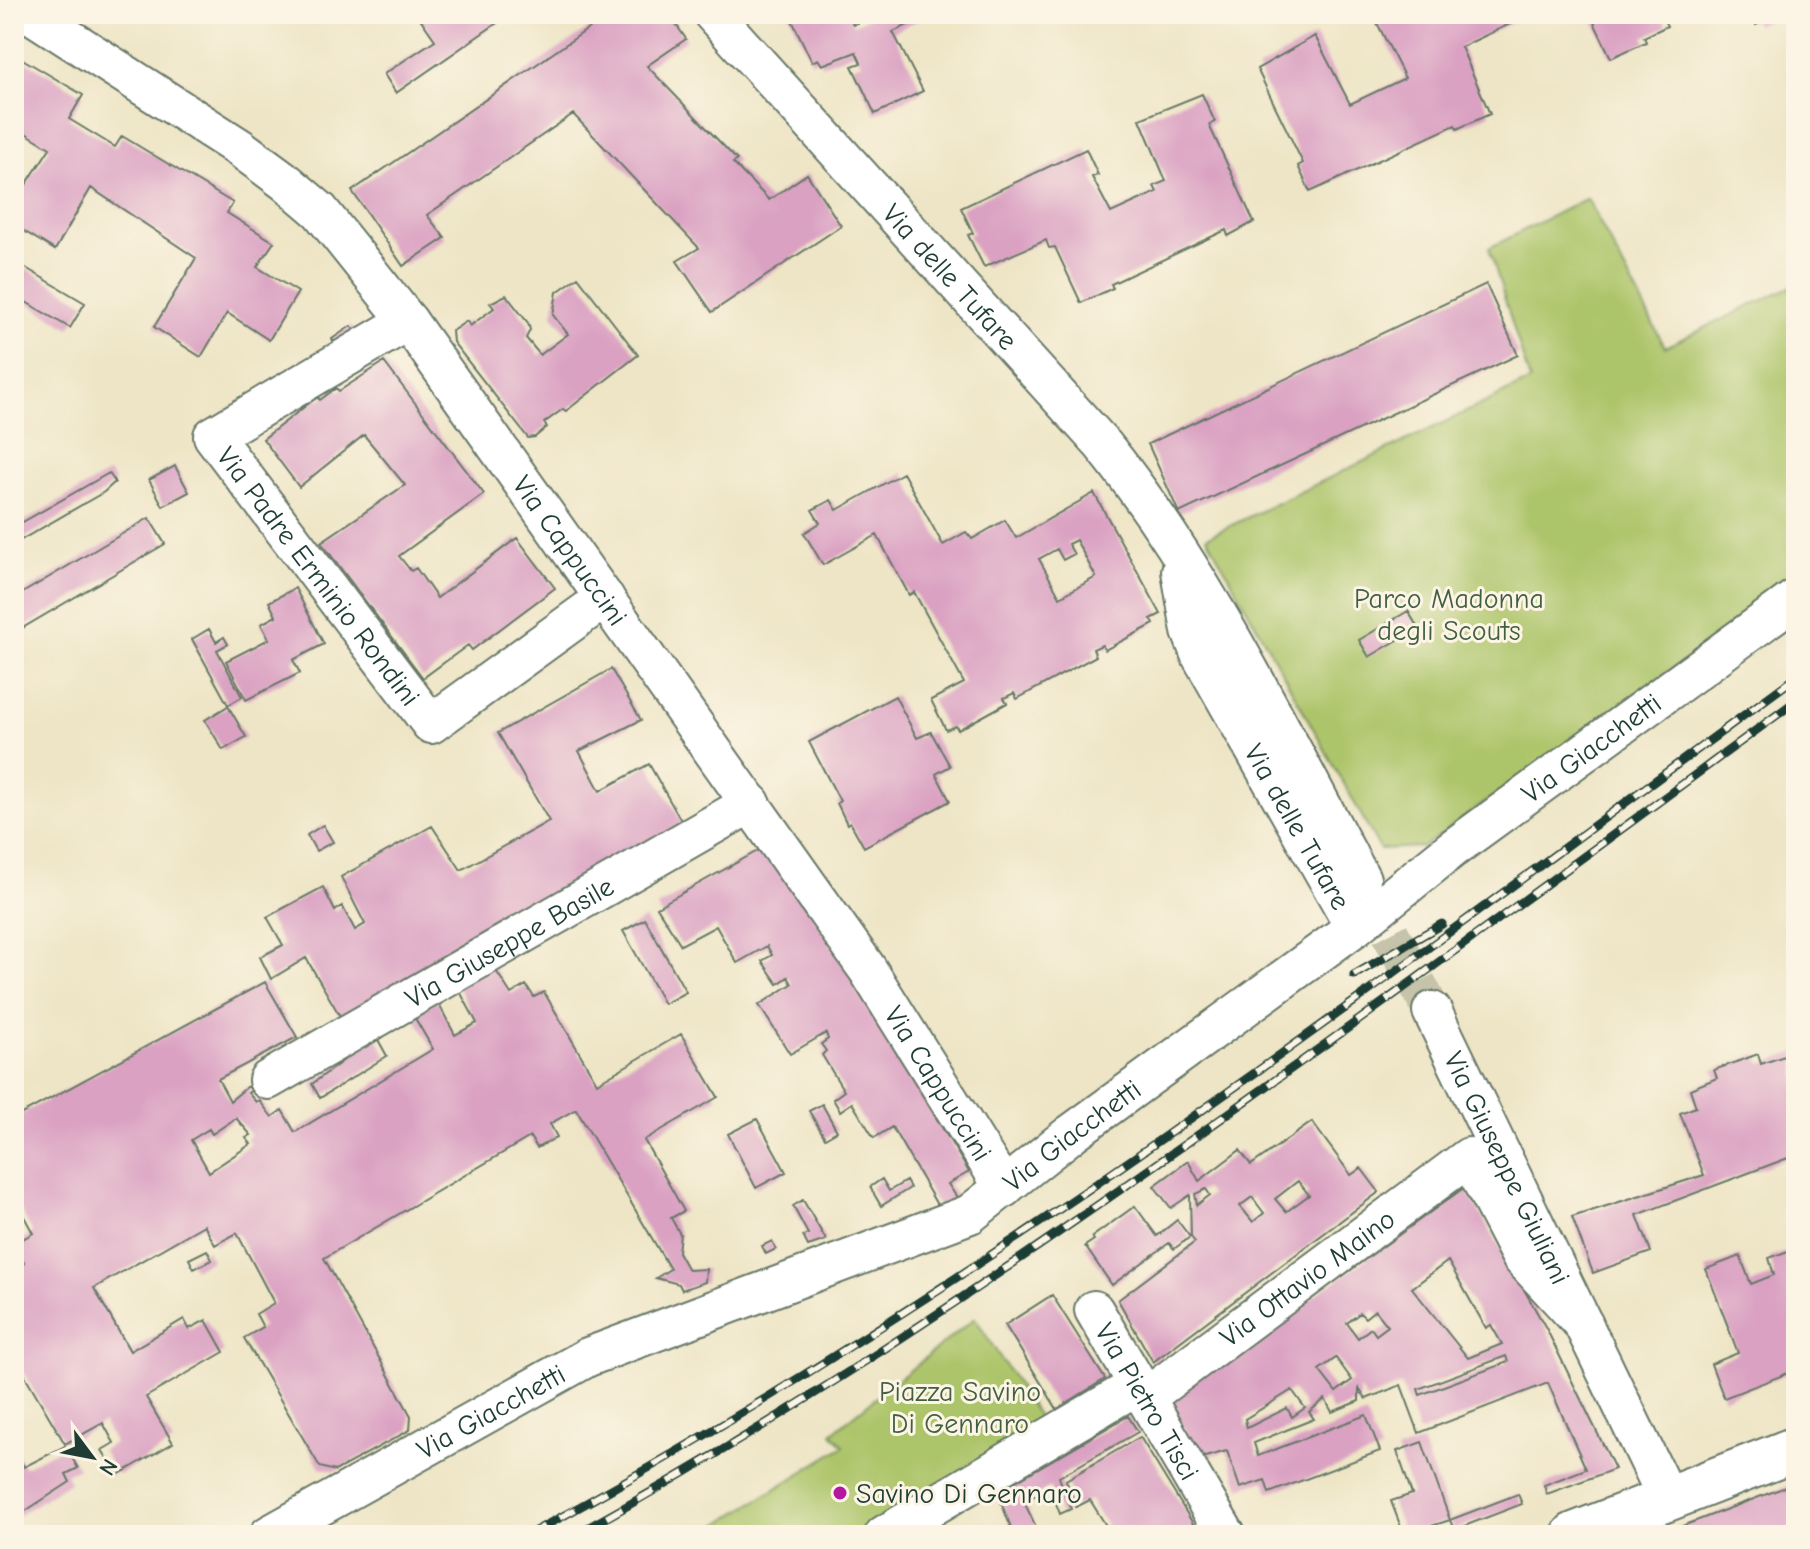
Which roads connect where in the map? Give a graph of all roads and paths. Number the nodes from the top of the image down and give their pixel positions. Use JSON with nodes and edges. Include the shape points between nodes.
{"nodes":[{"id":1,"x":31,"y":14,"type":"edge"},
{"id":2,"x":713,"y":14,"type":"edge"},
{"id":3,"x":408,"y":321,"type":"junction"},
{"id":4,"x":1178,"y":549,"type":"junction"},
{"id":5,"x":605,"y":598,"type":"junction"},
{"id":6,"x":1796,"y":598,"type":"edge"},
{"id":7,"x":751,"y":803,"type":"junction"},
{"id":8,"x":1361,"y":879,"type":"tunnel mouth"},
{"id":9,"x":1355,"y":927,"type":"junction"},
{"id":10,"x":1432,"y":1011,"type":"tunnel mouth"},
{"id":11,"x":268,"y":1080,"type":"dead end"},
{"id":12,"x":1469,"y":1157,"type":"joint"},
{"id":13,"x":1004,"y":1188,"type":"junction"},
{"id":14,"x":1094,"y":1310,"type":"dead end"},
{"id":15,"x":1584,"y":1325,"type":"junction"},
{"id":16,"x":1142,"y":1391,"type":"junction"},
{"id":17,"x":1796,"y":1449,"type":"edge"},
{"id":18,"x":1667,"y":1498,"type":"junction"},
{"id":19,"x":269,"y":1535,"type":"edge"},
{"id":20,"x":884,"y":1535,"type":"edge"},
{"id":21,"x":1226,"y":1535,"type":"edge"},
{"id":22,"x":1574,"y":1535,"type":"edge"}],
"edges":[{"from":1,"to":3,"type":"street","name":"Via Cappuccini","via":[[286,182],[320,211]]},
{"from":2,"to":4,"type":"street","name":"Via delle Tufare","via":[[1103,445]]},
{"from":3,"to":5,"type":"street","name":"Via Cappuccini"},
{"from":3,"to":5,"type":"street","name":"Via Padre Erminio Rondini","via":[[213,436],[431,724]]},
{"from":4,"to":8,"type":"street","name":"Via delle Tufare"},
{"from":4,"to":9,"type":"street","name":"Via delle Tufare","via":[[1191,631],[1200,654]]},
{"from":5,"to":7,"type":"street","name":"Via Cappuccini"},
{"from":6,"to":9,"type":"street","name":"Via Giacchetti","via":[[1452,849]]},
{"from":7,"to":11,"type":"street","name":"Via Giuseppe Basile"},
{"from":7,"to":13,"type":"street","name":"Via Cappuccini","via":[[868,970]]},
{"from":9,"to":13,"type":"street","name":"Via Giacchetti"},
{"from":10,"to":15,"type":"street","name":"Via Giuseppe Giuliani"},
{"from":12,"to":15,"type":"street","name":"Via Giuseppe Giuliani","via":[[1521,1257]]},
{"from":12,"to":16,"type":"street","name":"Via Ottavio Maino"},
{"from":13,"to":19,"type":"street","name":"Via Giacchetti","via":[[951,1224],[588,1357]]},
{"from":14,"to":16,"type":"street","name":"Via Pietro Tisci"},
{"from":15,"to":18,"type":"street","name":"Via Giuseppe Giuliani"},
{"from":16,"to":20,"type":"street","name":"Via Ottavio Maino"},
{"from":16,"to":21,"type":"street","name":"Via Pietro Tisci"},
{"from":17,"to":18,"type":"street"},
{"from":18,"to":22,"type":"street"}]}
